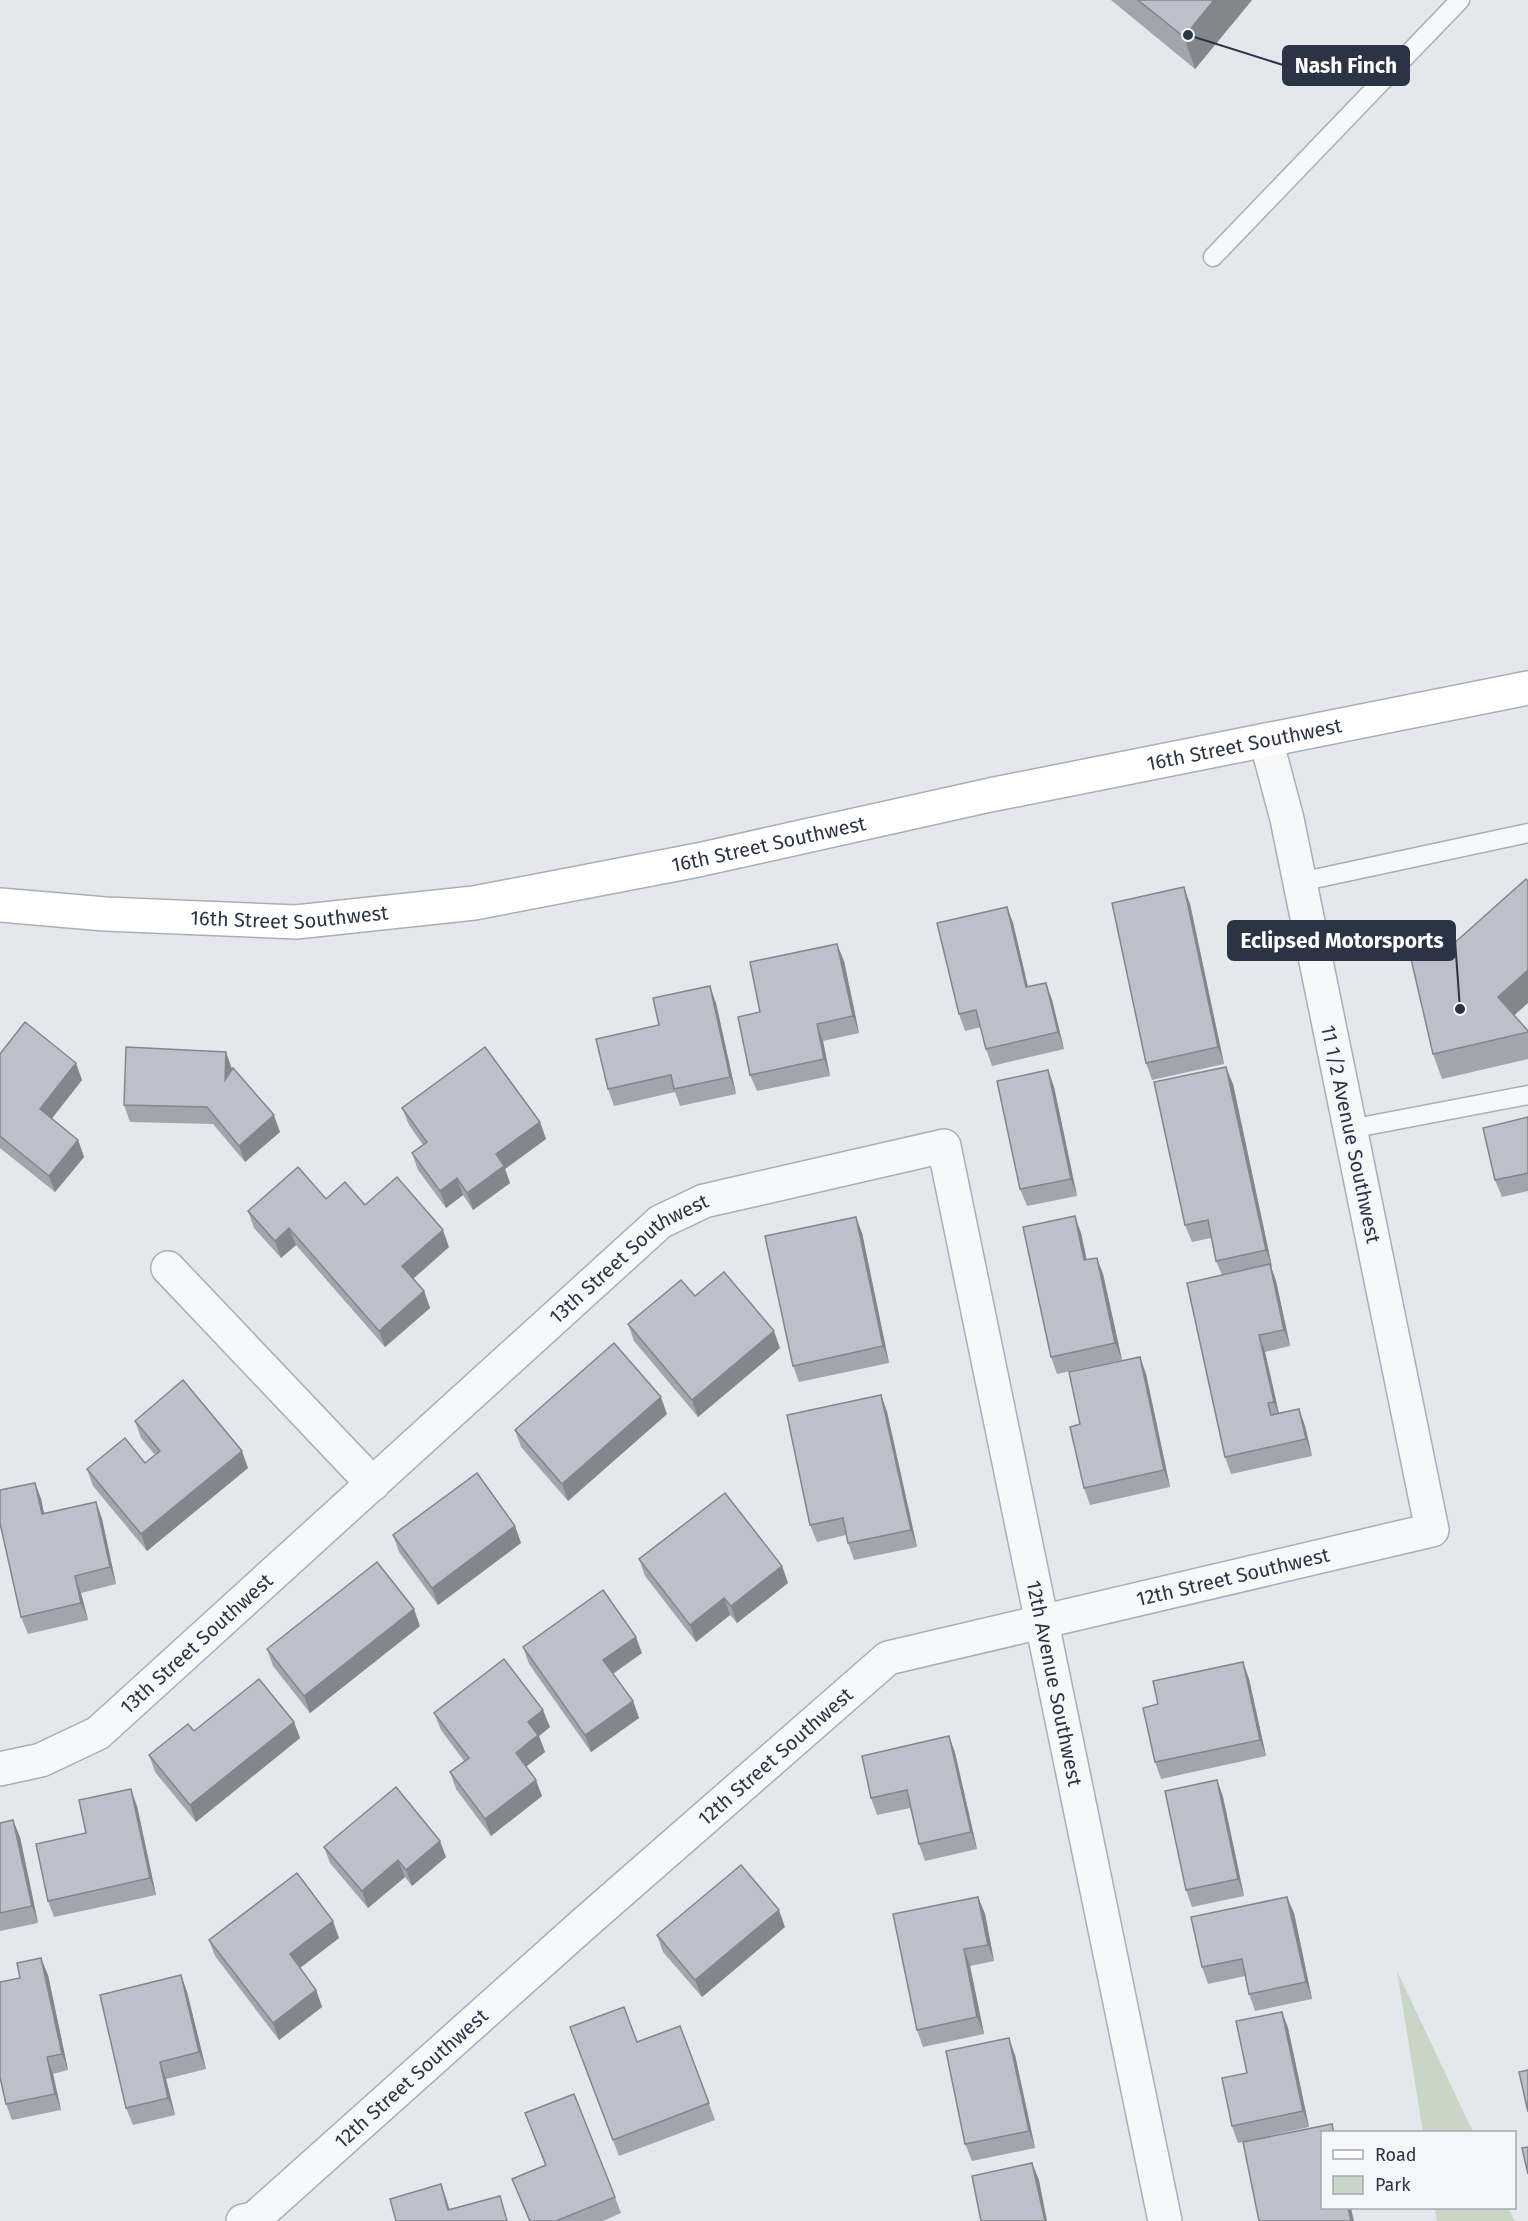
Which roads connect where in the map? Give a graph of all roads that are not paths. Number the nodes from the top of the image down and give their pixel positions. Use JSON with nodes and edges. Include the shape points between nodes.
{"nodes":[{"id":1,"x":1461,"y":0,"type":"edge"},
{"id":2,"x":1213,"y":257,"type":"dead end"},
{"id":3,"x":1528,"y":688,"type":"edge"},
{"id":4,"x":1266,"y":740,"type":"junction"},
{"id":5,"x":1528,"y":833,"type":"edge"},
{"id":6,"x":1300,"y":882,"type":"junction"},
{"id":7,"x":0,"y":905,"type":"edge"},
{"id":8,"x":1528,"y":1095,"type":"edge"},
{"id":9,"x":1350,"y":1129,"type":"junction"},
{"id":10,"x":944,"y":1146,"type":"joint"},
{"id":11,"x":168,"y":1268,"type":"dead end"},
{"id":12,"x":373,"y":1484,"type":"junction"},
{"id":13,"x":1432,"y":1530,"type":"joint"},
{"id":14,"x":1042,"y":1622,"type":"junction"},
{"id":15,"x":0,"y":1769,"type":"edge"},
{"id":16,"x":243,"y":2221,"type":"edge"},
{"id":17,"x":1165,"y":2221,"type":"edge"}],
"edges":[{"from":1,"to":2,"type":"lane"},
{"from":3,"to":4,"type":"main road","name":"16th Street Southwest"},
{"from":4,"to":6,"type":"street","name":"11 1/2 Avenue Southwest"},
{"from":4,"to":7,"type":"main road","name":"16th Street Southwest","via":[[990,795],[698,860],[474,903],[296,922]]},
{"from":5,"to":6,"type":"lane"},
{"from":6,"to":9,"type":"street","name":"11 1/2 Avenue Southwest"},
{"from":8,"to":9,"type":"lane"},
{"from":9,"to":13,"type":"street","name":"11 1/2 Avenue Southwest"},
{"from":10,"to":12,"type":"street","name":"13th Street Southwest","via":[[704,1201],[660,1222]]},
{"from":10,"to":14,"type":"street","name":"12th Avenue Southwest"},
{"from":11,"to":12,"type":"street"},
{"from":12,"to":15,"type":"street","name":"13th Street Southwest","via":[[98,1733],[41,1760]]},
{"from":13,"to":14,"type":"street","name":"12th Street Southwest"},
{"from":14,"to":16,"type":"street","name":"12th Street Southwest","via":[[888,1658],[254,2219]]},
{"from":14,"to":17,"type":"street","name":"12th Avenue Southwest"}]}
